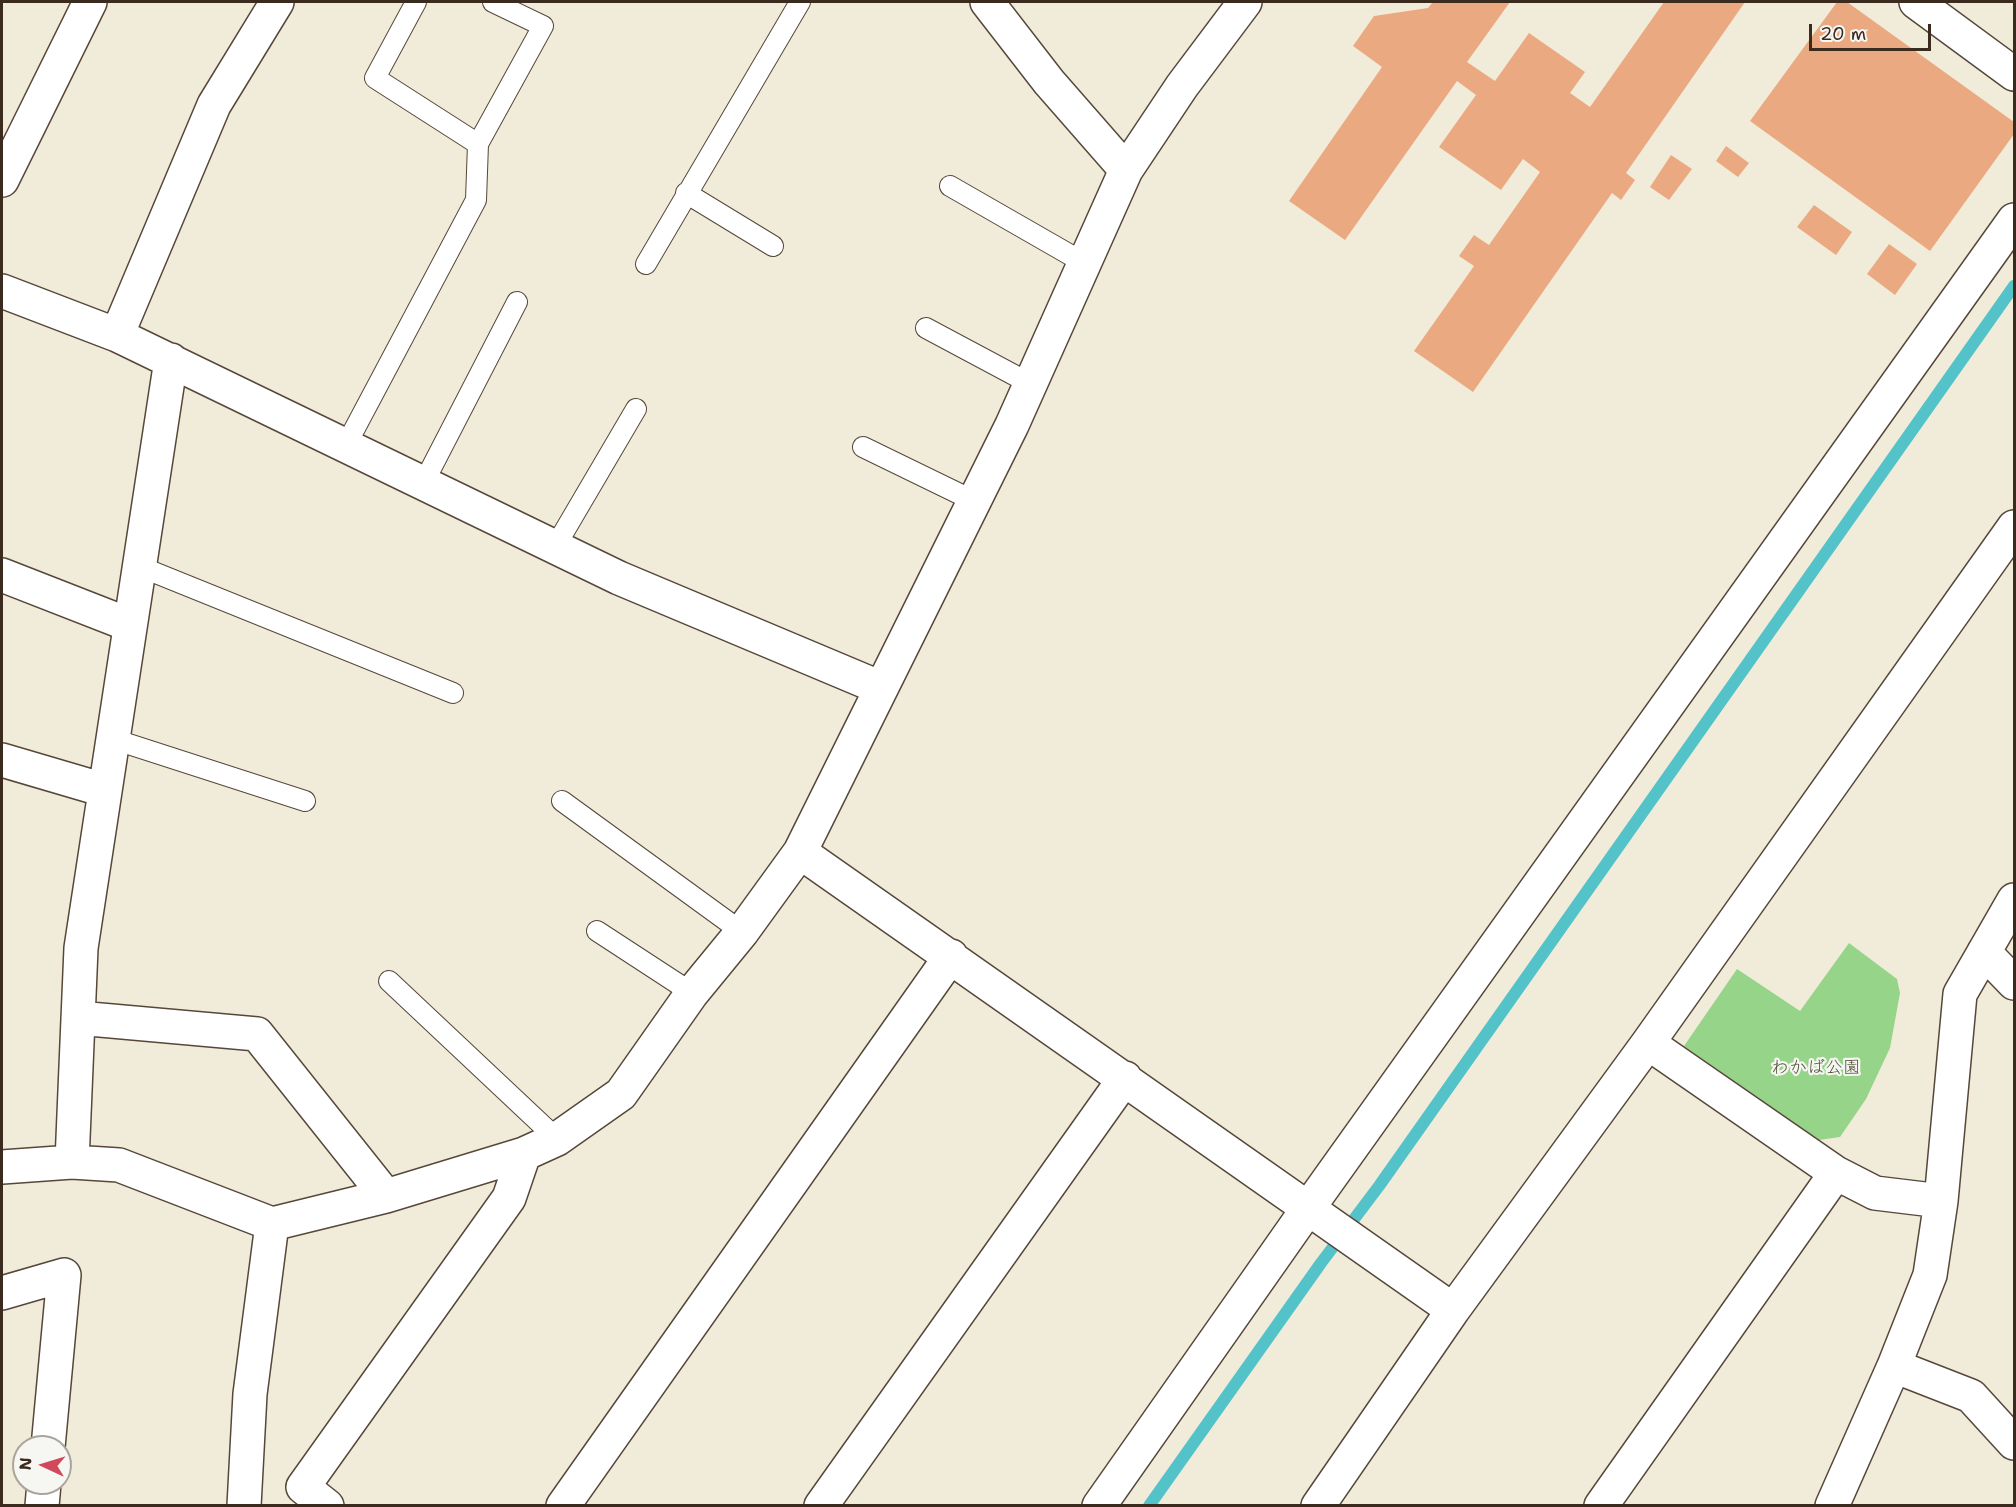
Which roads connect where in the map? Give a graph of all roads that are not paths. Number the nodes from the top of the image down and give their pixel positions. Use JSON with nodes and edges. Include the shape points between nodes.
{"nodes":[{"id":1,"x":90,"y":2,"type":"edge"},
{"id":2,"x":277,"y":2,"type":"edge"},
{"id":3,"x":416,"y":2,"type":"edge"},
{"id":4,"x":492,"y":2,"type":"edge"},
{"id":5,"x":800,"y":2,"type":"edge"},
{"id":6,"x":987,"y":2,"type":"edge"},
{"id":7,"x":1245,"y":2,"type":"edge"},
{"id":8,"x":1916,"y":2,"type":"edge"},
{"id":9,"x":2014,"y":74,"type":"edge"},
{"id":10,"x":478,"y":144,"type":"junction"},
{"id":11,"x":1126,"y":170,"type":"junction"},
{"id":12,"x":2,"y":180,"type":"edge"},
{"id":13,"x":950,"y":186,"type":"dead end"},
{"id":14,"x":686,"y":193,"type":"junction"},
{"id":15,"x":2014,"y":220,"type":"edge"},
{"id":16,"x":773,"y":246,"type":"dead end"},
{"id":17,"x":646,"y":264,"type":"dead end"},
{"id":18,"x":1086,"y":264,"type":"junction"},
{"id":19,"x":2,"y":291,"type":"edge"},
{"id":20,"x":517,"y":302,"type":"dead end"},
{"id":21,"x":926,"y":328,"type":"dead end"},
{"id":22,"x":117,"y":335,"type":"junction"},
{"id":23,"x":171,"y":360,"type":"junction"},
{"id":24,"x":1029,"y":383,"type":"junction"},
{"id":25,"x":636,"y":409,"type":"dead end"},
{"id":26,"x":346,"y":445,"type":"junction"},
{"id":27,"x":863,"y":447,"type":"dead end"},
{"id":28,"x":423,"y":484,"type":"junction"},
{"id":29,"x":974,"y":501,"type":"junction"},
{"id":30,"x":2014,"y":527,"type":"edge"},
{"id":31,"x":555,"y":547,"type":"junction"},
{"id":32,"x":141,"y":567,"type":"junction"},
{"id":33,"x":2,"y":575,"type":"edge"},
{"id":34,"x":130,"y":626,"type":"junction"},
{"id":35,"x":881,"y":688,"type":"junction"},
{"id":36,"x":453,"y":693,"type":"dead end"},
{"id":37,"x":113,"y":739,"type":"junction"},
{"id":38,"x":2,"y":760,"type":"edge"},
{"id":39,"x":104,"y":790,"type":"junction"},
{"id":40,"x":304,"y":801,"type":"dead end"},
{"id":41,"x":562,"y":801,"type":"dead end"},
{"id":42,"x":800,"y":852,"type":"junction"},
{"id":43,"x":2014,"y":900,"type":"edge"},
{"id":44,"x":597,"y":931,"type":"dead end"},
{"id":45,"x":742,"y":932,"type":"junction"},
{"id":46,"x":1984,"y":952,"type":"junction"},
{"id":47,"x":951,"y":956,"type":"junction"},
{"id":48,"x":389,"y":981,"type":"dead end"},
{"id":49,"x":2014,"y":983,"type":"edge"},
{"id":50,"x":692,"y":993,"type":"junction"},
{"id":51,"x":78,"y":1018,"type":"junction"},
{"id":52,"x":1648,"y":1043,"type":"junction"},
{"id":53,"x":1125,"y":1078,"type":"junction"},
{"id":54,"x":557,"y":1139,"type":"junction"},
{"id":55,"x":524,"y":1154,"type":"junction"},
{"id":56,"x":72,"y":1162,"type":"junction"},
{"id":57,"x":2,"y":1167,"type":"edge"},
{"id":58,"x":1836,"y":1173,"type":"junction"},
{"id":59,"x":386,"y":1196,"type":"junction"},
{"id":60,"x":1941,"y":1201,"type":"junction"},
{"id":61,"x":1316,"y":1212,"type":"junction"},
{"id":62,"x":272,"y":1224,"type":"junction"},
{"id":63,"x":2,"y":1293,"type":"edge"},
{"id":64,"x":1454,"y":1310,"type":"junction"},
{"id":65,"x":1894,"y":1366,"type":"junction"},
{"id":66,"x":49,"y":1435,"type":"edge"},
{"id":67,"x":2014,"y":1443,"type":"edge"},
{"id":68,"x":244,"y":1506,"type":"edge"},
{"id":69,"x":327,"y":1506,"type":"edge"},
{"id":70,"x":563,"y":1506,"type":"edge"},
{"id":71,"x":821,"y":1506,"type":"edge"},
{"id":72,"x":1099,"y":1506,"type":"edge"},
{"id":73,"x":1318,"y":1506,"type":"edge"},
{"id":74,"x":1601,"y":1506,"type":"edge"},
{"id":75,"x":1832,"y":1506,"type":"edge"}],
"edges":[{"from":1,"to":12,"type":"street"},
{"from":2,"to":22,"type":"street","via":[[213,105]]},
{"from":3,"to":10,"type":"lane","via":[[375,78]]},
{"from":4,"to":10,"type":"lane","via":[[543,26]]},
{"from":5,"to":14,"type":"lane"},
{"from":6,"to":11,"type":"street","via":[[1049,82]]},
{"from":7,"to":11,"type":"street"},
{"from":8,"to":9,"type":"street"},
{"from":10,"to":26,"type":"lane","via":[[476,200]]},
{"from":11,"to":18,"type":"street"},
{"from":13,"to":18,"type":"lane"},
{"from":14,"to":16,"type":"lane"},
{"from":14,"to":17,"type":"lane"},
{"from":15,"to":61,"type":"street"},
{"from":18,"to":24,"type":"street"},
{"from":19,"to":22,"type":"street"},
{"from":20,"to":28,"type":"lane"},
{"from":21,"to":24,"type":"lane"},
{"from":22,"to":23,"type":"street"},
{"from":23,"to":26,"type":"street"},
{"from":23,"to":32,"type":"street"},
{"from":24,"to":29,"type":"street"},
{"from":25,"to":31,"type":"lane"},
{"from":26,"to":28,"type":"street"},
{"from":27,"to":29,"type":"lane"},
{"from":28,"to":31,"type":"street"},
{"from":29,"to":35,"type":"street"},
{"from":30,"to":52,"type":"street"},
{"from":31,"to":35,"type":"street","via":[[619,578]]},
{"from":32,"to":34,"type":"street"},
{"from":32,"to":36,"type":"lane"},
{"from":33,"to":34,"type":"street"},
{"from":34,"to":37,"type":"street"},
{"from":35,"to":42,"type":"street"},
{"from":37,"to":39,"type":"street"},
{"from":37,"to":40,"type":"lane"},
{"from":38,"to":39,"type":"street"},
{"from":39,"to":51,"type":"street","via":[[81,948]]},
{"from":41,"to":45,"type":"lane"},
{"from":42,"to":45,"type":"street"},
{"from":42,"to":47,"type":"street"},
{"from":43,"to":46,"type":"street"},
{"from":44,"to":50,"type":"lane"},
{"from":45,"to":50,"type":"street"},
{"from":46,"to":49,"type":"street"},
{"from":46,"to":60,"type":"street","via":[[1960,994]]},
{"from":47,"to":53,"type":"street"},
{"from":47,"to":70,"type":"street"},
{"from":48,"to":54,"type":"lane"},
{"from":50,"to":54,"type":"street","via":[[621,1094]]},
{"from":51,"to":56,"type":"street"},
{"from":51,"to":59,"type":"street","via":[[257,1034]]},
{"from":52,"to":58,"type":"street"},
{"from":52,"to":64,"type":"street"},
{"from":53,"to":61,"type":"street"},
{"from":53,"to":71,"type":"street"},
{"from":54,"to":55,"type":"street"},
{"from":55,"to":59,"type":"street"},
{"from":55,"to":69,"type":"street","via":[[509,1198],[303,1487]]},
{"from":56,"to":57,"type":"street"},
{"from":56,"to":62,"type":"street","via":[[119,1166]]},
{"from":58,"to":60,"type":"street","via":[[1875,1193]]},
{"from":58,"to":74,"type":"street"},
{"from":59,"to":62,"type":"street"},
{"from":60,"to":65,"type":"street","via":[[1930,1275]]},
{"from":61,"to":64,"type":"street"},
{"from":61,"to":72,"type":"street"},
{"from":62,"to":68,"type":"street","via":[[250,1394]]},
{"from":63,"to":66,"type":"street","via":[[64,1275]]},
{"from":64,"to":73,"type":"street"},
{"from":65,"to":67,"type":"street","via":[[1971,1396]]},
{"from":65,"to":75,"type":"street"}]}
